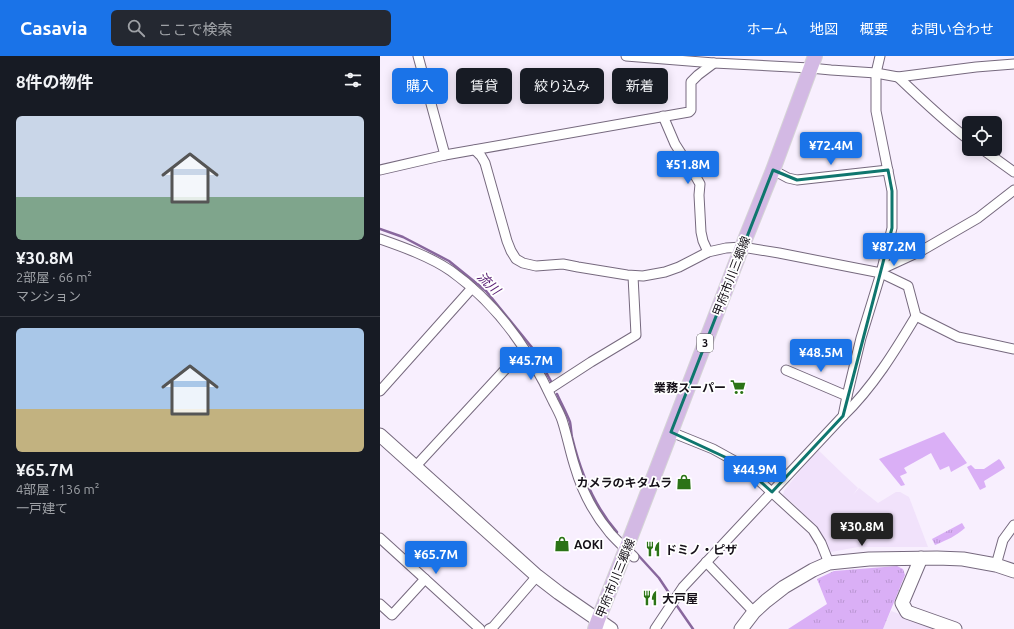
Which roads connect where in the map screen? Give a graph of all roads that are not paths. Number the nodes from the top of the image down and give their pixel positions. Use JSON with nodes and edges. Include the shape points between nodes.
{"nodes":[{"id":1,"x":418,"y":56,"type":"edge"},
{"id":2,"x":626,"y":56,"type":"edge"},
{"id":3,"x":880,"y":56,"type":"edge"},
{"id":4,"x":813,"y":62,"type":"edge"},
{"id":5,"x":714,"y":63,"type":"junction"},
{"id":6,"x":1014,"y":64,"type":"edge"},
{"id":7,"x":876,"y":74,"type":"junction"},
{"id":8,"x":898,"y":77,"type":"junction"},
{"id":9,"x":663,"y":116,"type":"junction"},
{"id":10,"x":962,"y":134,"type":"edge"},
{"id":11,"x":475,"y":150,"type":"junction"},
{"id":12,"x":445,"y":155,"type":"junction"},
{"id":13,"x":992,"y":156,"type":"edge"},
{"id":14,"x":380,"y":170,"type":"edge"},
{"id":15,"x":773,"y":170,"type":"junction"},
{"id":16,"x":888,"y":170,"type":"junction"},
{"id":17,"x":1014,"y":172,"type":"edge"},
{"id":18,"x":1014,"y":190,"type":"edge"},
{"id":19,"x":380,"y":239,"type":"edge"},
{"id":20,"x":742,"y":247,"type":"junction"},
{"id":21,"x":708,"y":252,"type":"junction"},
{"id":22,"x":881,"y":271,"type":"junction"},
{"id":23,"x":633,"y":276,"type":"junction"},
{"id":24,"x":472,"y":288,"type":"junction"},
{"id":25,"x":916,"y":316,"type":"junction"},
{"id":26,"x":524,"y":349,"type":"junction"},
{"id":27,"x":1014,"y":349,"type":"edge"},
{"id":28,"x":786,"y":370,"type":"dead end"},
{"id":29,"x":548,"y":390,"type":"junction"},
{"id":30,"x":380,"y":391,"type":"edge"},
{"id":31,"x":847,"y":396,"type":"junction"},
{"id":32,"x":843,"y":416,"type":"junction"},
{"id":33,"x":671,"y":432,"type":"junction"},
{"id":34,"x":380,"y":435,"type":"edge"},
{"id":35,"x":415,"y":467,"type":"junction"},
{"id":36,"x":772,"y":492,"type":"junction"},
{"id":37,"x":1014,"y":525,"type":"edge"},
{"id":38,"x":380,"y":538,"type":"edge"},
{"id":39,"x":630,"y":553,"type":"junction"},
{"id":40,"x":921,"y":558,"type":"junction"},
{"id":41,"x":706,"y":562,"type":"junction"},
{"id":42,"x":829,"y":563,"type":"junction"},
{"id":43,"x":996,"y":565,"type":"junction"},
{"id":44,"x":1014,"y":571,"type":"edge"},
{"id":45,"x":537,"y":576,"type":"junction"},
{"id":46,"x":425,"y":579,"type":"junction"},
{"id":47,"x":380,"y":604,"type":"edge"},
{"id":48,"x":754,"y":612,"type":"junction"},
{"id":49,"x":596,"y":624,"type":"edge"},
{"id":50,"x":480,"y":629,"type":"edge"},
{"id":51,"x":490,"y":629,"type":"edge"},
{"id":52,"x":611,"y":629,"type":"edge"},
{"id":53,"x":655,"y":629,"type":"edge"},
{"id":54,"x":741,"y":629,"type":"edge"},
{"id":55,"x":955,"y":629,"type":"edge"}],
"edges":[{"from":1,"to":12,"type":"street"},
{"from":2,"to":5,"type":"street"},
{"from":3,"to":7,"type":"street"},
{"from":4,"to":5,"type":"street"},
{"from":4,"to":7,"type":"street","via":[[831,70]]},
{"from":4,"to":15,"type":"main road","name":"甲府市川三郷線","number":"3"},
{"from":5,"to":9,"type":"street","via":[[691,82],[691,110]]},
{"from":6,"to":8,"type":"street"},
{"from":7,"to":8,"type":"street"},
{"from":7,"to":16,"type":"street","via":[[876,111]]},
{"from":8,"to":10,"type":"street"},
{"from":9,"to":11,"type":"street"},
{"from":9,"to":21,"type":"street","via":[[675,144],[700,184],[701,232]]},
{"from":11,"to":12,"type":"street"},
{"from":11,"to":23,"type":"street","via":[[485,163],[507,241],[516,259],[523,264],[536,266],[563,264]]},
{"from":12,"to":14,"type":"street"},
{"from":13,"to":17,"type":"street"},
{"from":15,"to":16,"type":"street","via":[[797,180]]},
{"from":15,"to":20,"type":"main road","name":"甲府市川三郷線","number":"3"},
{"from":16,"to":22,"type":"street","via":[[892,191],[892,228]]},
{"from":18,"to":22,"type":"street","via":[[978,218]]},
{"from":19,"to":24,"type":"street","via":[[431,260],[451,271]]},
{"from":20,"to":21,"type":"street"},
{"from":20,"to":22,"type":"street"},
{"from":20,"to":33,"type":"main road","name":"甲府市川三郷線","number":"3"},
{"from":21,"to":23,"type":"street","via":[[665,272]]},
{"from":22,"to":25,"type":"street","via":[[908,286]]},
{"from":22,"to":31,"type":"street"},
{"from":23,"to":29,"type":"street","via":[[636,335]]},
{"from":24,"to":26,"type":"street","via":[[494,309]]},
{"from":24,"to":30,"type":"street"},
{"from":25,"to":27,"type":"street","via":[[958,337]]},
{"from":25,"to":32,"type":"street","via":[[879,372],[854,406]]},
{"from":26,"to":29,"type":"street"},
{"from":26,"to":35,"type":"street"},
{"from":28,"to":31,"type":"street"},
{"from":29,"to":39,"type":"street","via":[[562,420],[575,469],[590,503],[604,525]]},
{"from":31,"to":32,"type":"street"},
{"from":32,"to":36,"type":"street"},
{"from":33,"to":36,"type":"street","via":[[713,449],[742,465]]},
{"from":33,"to":39,"type":"main road","name":"甲府市川三郷線","number":"3"},
{"from":34,"to":35,"type":"street"},
{"from":35,"to":45,"type":"street"},
{"from":36,"to":41,"type":"street"},
{"from":36,"to":42,"type":"street","via":[[813,530]]},
{"from":37,"to":43,"type":"street","via":[[1003,540]]},
{"from":38,"to":46,"type":"street"},
{"from":39,"to":49,"type":"main road","name":"甲府市川三郷線","number":"3"},
{"from":40,"to":42,"type":"street"},
{"from":40,"to":43,"type":"street","via":[[964,560]]},
{"from":40,"to":55,"type":"street","via":[[902,603],[907,612]]},
{"from":41,"to":48,"type":"street"},
{"from":41,"to":53,"type":"street","via":[[683,587]]},
{"from":42,"to":48,"type":"street","via":[[784,587]]},
{"from":43,"to":44,"type":"street"},
{"from":45,"to":49,"type":"street"},
{"from":45,"to":51,"type":"street"},
{"from":46,"to":47,"type":"street","via":[[392,615]]},
{"from":46,"to":50,"type":"street"},
{"from":48,"to":54,"type":"street"},
{"from":49,"to":52,"type":"street"}]}
